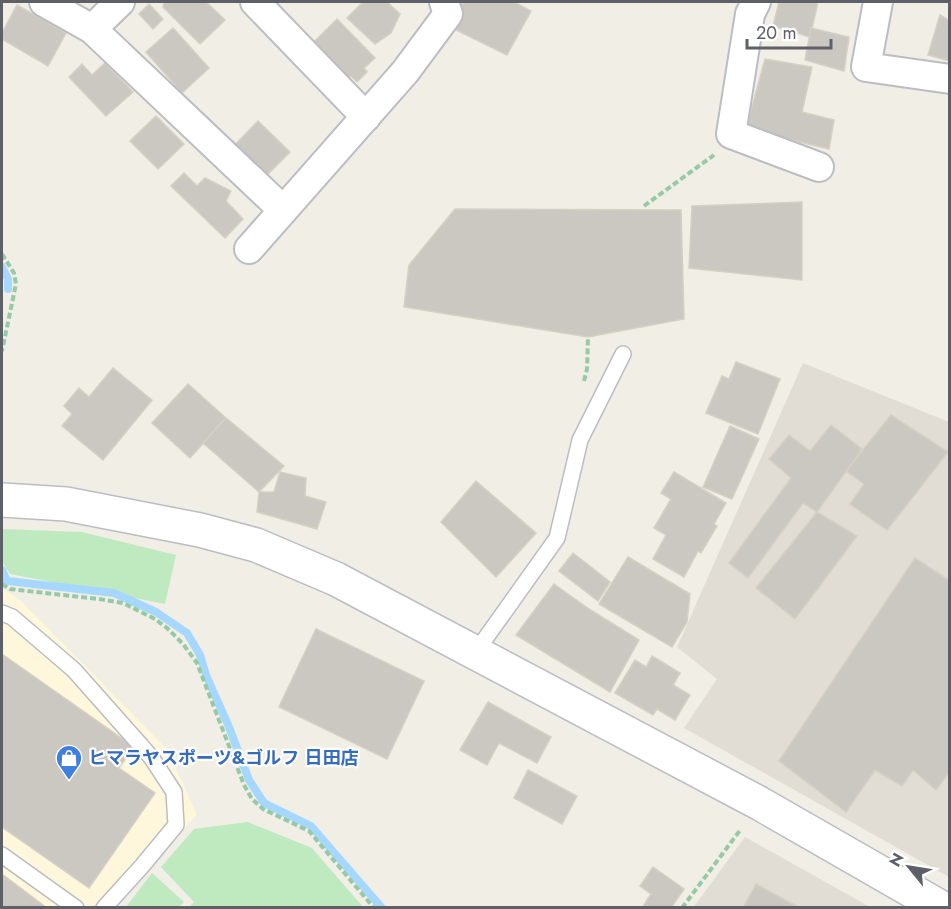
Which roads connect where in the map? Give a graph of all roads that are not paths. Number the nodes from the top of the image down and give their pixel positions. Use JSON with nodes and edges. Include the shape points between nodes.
{"nodes":[{"id":1,"x":44,"y":2,"type":"edge"},
{"id":2,"x":120,"y":2,"type":"edge"},
{"id":3,"x":255,"y":2,"type":"edge"},
{"id":4,"x":444,"y":2,"type":"edge"},
{"id":5,"x":756,"y":2,"type":"edge"},
{"id":6,"x":878,"y":2,"type":"edge"},
{"id":7,"x":92,"y":29,"type":"junction"},
{"id":8,"x":950,"y":79,"type":"edge"},
{"id":9,"x":366,"y":117,"type":"junction"},
{"id":10,"x":819,"y":167,"type":"dead end"},
{"id":11,"x":284,"y":210,"type":"junction"},
{"id":12,"x":249,"y":249,"type":"dead end"},
{"id":13,"x":623,"y":354,"type":"dead end"},
{"id":14,"x":2,"y":500,"type":"edge"},
{"id":15,"x":2,"y":613,"type":"edge"},
{"id":16,"x":475,"y":653,"type":"junction"},
{"id":17,"x":2,"y":855,"type":"edge"},
{"id":18,"x":76,"y":908,"type":"edge"},
{"id":19,"x":104,"y":908,"type":"edge"},
{"id":20,"x":942,"y":908,"type":"edge"}],
"edges":[{"from":1,"to":7,"type":"street"},
{"from":2,"to":7,"type":"street"},
{"from":3,"to":9,"type":"street"},
{"from":4,"to":9,"type":"street","via":[[448,14]]},
{"from":5,"to":10,"type":"street","via":[[750,14],[731,134]]},
{"from":6,"to":8,"type":"street","via":[[866,67]]},
{"from":7,"to":11,"type":"street"},
{"from":9,"to":11,"type":"street"},
{"from":11,"to":12,"type":"street"},
{"from":13,"to":16,"type":"lane","via":[[580,440],[557,538]]},
{"from":14,"to":16,"type":"street","via":[[66,504],[256,545],[336,579]]},
{"from":15,"to":19,"type":"lane","via":[[12,617],[74,670],[151,757],[174,792],[177,825]]},
{"from":16,"to":20,"type":"street","via":[[759,803]]},
{"from":17,"to":18,"type":"lane"}]}
